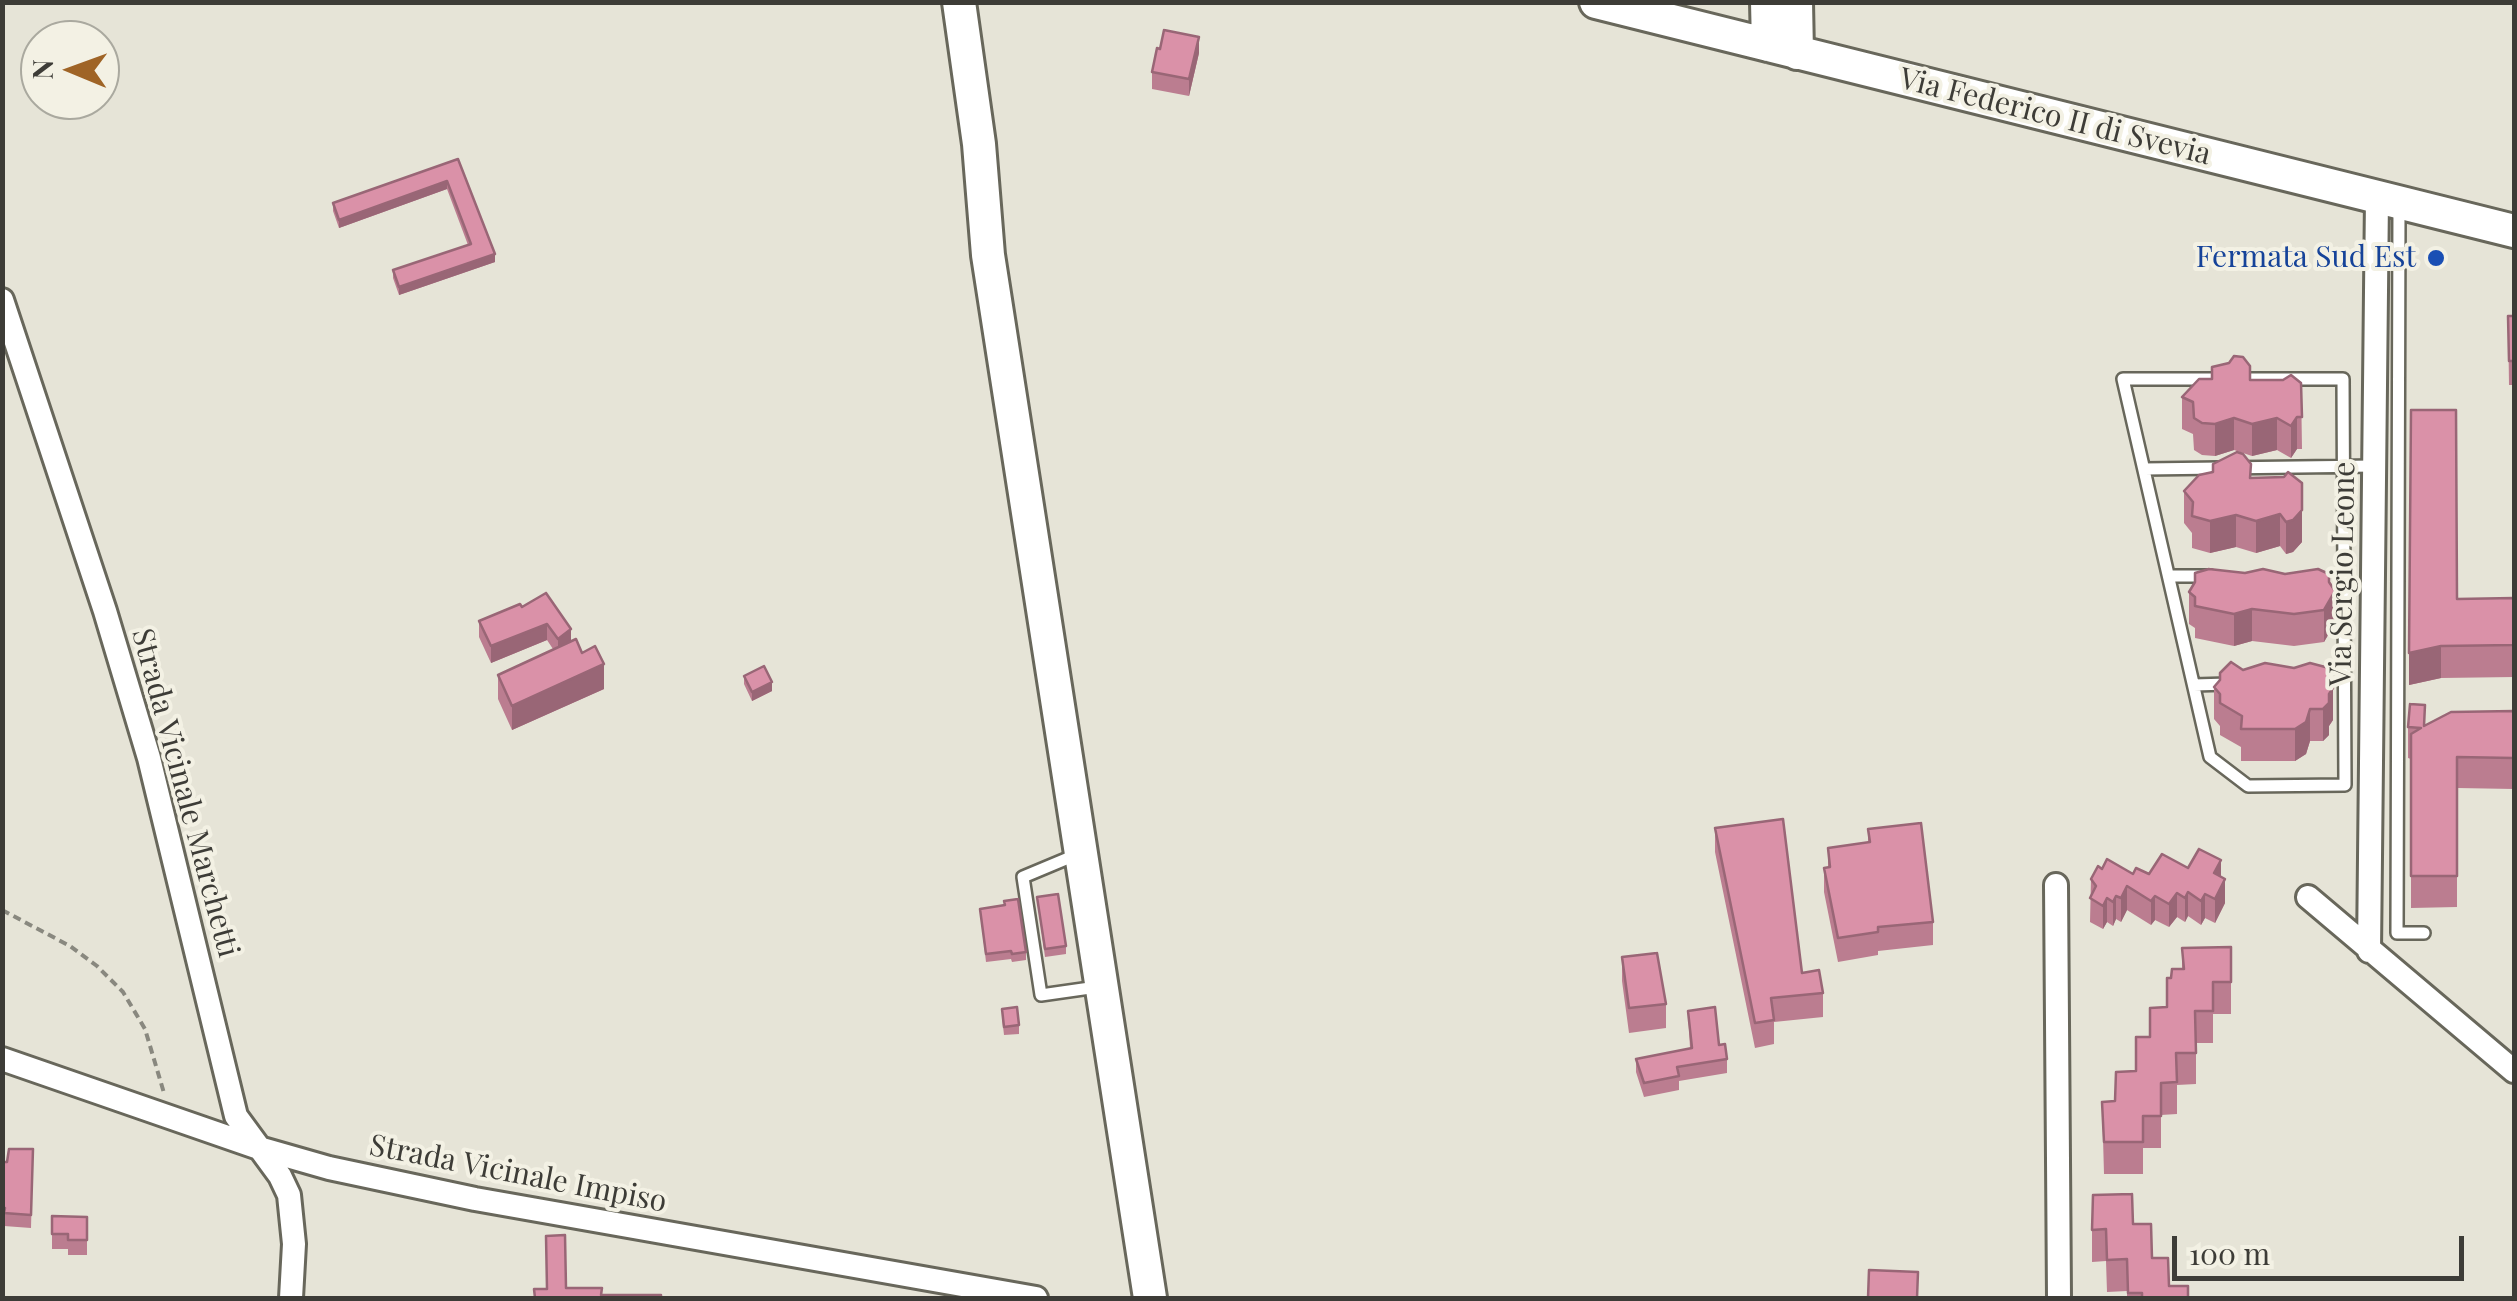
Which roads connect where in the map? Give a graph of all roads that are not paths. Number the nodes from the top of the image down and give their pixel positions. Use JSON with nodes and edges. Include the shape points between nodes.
{"nodes":[{"id":1,"x":941,"y":2,"type":"edge"},
{"id":2,"x":959,"y":2,"type":"edge"},
{"id":3,"x":1596,"y":2,"type":"edge"},
{"id":4,"x":1767,"y":2,"type":"edge"},
{"id":5,"x":1796,"y":2,"type":"edge"},
{"id":6,"x":1782,"y":49,"type":"junction"},
{"id":7,"x":2388,"y":200,"type":"junction"},
{"id":8,"x":2514,"y":231,"type":"edge"},
{"id":9,"x":988,"y":255,"type":"junction"},
{"id":10,"x":2,"y":300,"type":"edge"},
{"id":11,"x":2344,"y":466,"type":"junction"},
{"id":12,"x":2374,"y":466,"type":"junction"},
{"id":13,"x":2144,"y":470,"type":"junction"},
{"id":14,"x":2325,"y":575,"type":"edge"},
{"id":15,"x":2344,"y":575,"type":"junction"},
{"id":16,"x":2169,"y":576,"type":"junction"},
{"id":17,"x":2227,"y":576,"type":"edge"},
{"id":18,"x":2326,"y":682,"type":"edge"},
{"id":19,"x":2344,"y":682,"type":"junction"},
{"id":20,"x":2372,"y":682,"type":"junction"},
{"id":21,"x":2250,"y":684,"type":"edge"},
{"id":22,"x":2194,"y":685,"type":"junction"},
{"id":23,"x":1081,"y":854,"type":"junction"},
{"id":24,"x":2056,"y":884,"type":"dead end"},
{"id":25,"x":2308,"y":897,"type":"dead end"},
{"id":26,"x":2424,"y":933,"type":"dead end"},
{"id":27,"x":2369,"y":951,"type":"junction"},
{"id":28,"x":1102,"y":986,"type":"junction"},
{"id":29,"x":2,"y":1058,"type":"edge"},
{"id":30,"x":2514,"y":1071,"type":"edge"},
{"id":31,"x":259,"y":1148,"type":"junction"},
{"id":32,"x":291,"y":1298,"type":"edge"},
{"id":33,"x":1036,"y":1298,"type":"edge"},
{"id":34,"x":1148,"y":1298,"type":"edge"},
{"id":35,"x":2059,"y":1298,"type":"edge"}],
"edges":[{"from":1,"to":9,"type":"main road","via":[[962,148]]},
{"from":2,"to":9,"type":"main road"},
{"from":3,"to":6,"type":"main road","name":"Via Federico II di Svevia"},
{"from":4,"to":6,"type":"main road"},
{"from":5,"to":6,"type":"main road"},
{"from":6,"to":7,"type":"main road","name":"Via Federico II di Svevia"},
{"from":7,"to":8,"type":"main road","name":"Via Federico II di Svevia"},
{"from":7,"to":12,"type":"street","name":"Via Sergio Leone"},
{"from":7,"to":26,"type":"lane","via":[[2398,932]]},
{"from":9,"to":23,"type":"main road"},
{"from":10,"to":31,"type":"street","name":"Strada Vicinale Marchetti","via":[[144,740],[236,1116]]},
{"from":11,"to":12,"type":"lane"},
{"from":11,"to":13,"type":"lane"},
{"from":11,"to":13,"type":"lane","via":[[2343,379],[2124,379]]},
{"from":11,"to":15,"type":"lane"},
{"from":12,"to":20,"type":"street","name":"Via Sergio Leone"},
{"from":13,"to":16,"type":"lane"},
{"from":14,"to":15,"type":"lane"},
{"from":15,"to":19,"type":"lane"},
{"from":16,"to":17,"type":"lane"},
{"from":16,"to":22,"type":"lane"},
{"from":18,"to":19,"type":"lane"},
{"from":19,"to":20,"type":"lane"},
{"from":19,"to":22,"type":"lane","via":[[2345,784],[2326,785],[2248,786],[2210,757]]},
{"from":20,"to":27,"type":"street","name":"Via Sergio Leone"},
{"from":21,"to":22,"type":"lane"},
{"from":23,"to":28,"type":"main road"},
{"from":23,"to":28,"type":"lane","via":[[1023,877],[1039,978],[1042,995]]},
{"from":24,"to":35,"type":"street"},
{"from":25,"to":27,"type":"street"},
{"from":27,"to":30,"type":"street"},
{"from":28,"to":34,"type":"main road"},
{"from":29,"to":31,"type":"street","name":"Strada Vicinale Impiso"},
{"from":31,"to":32,"type":"street","name":"Strada Vicinale Marchetti","via":[[289,1195]]},
{"from":31,"to":33,"type":"street","name":"Strada Vicinale Impiso","via":[[475,1199]]}]}
